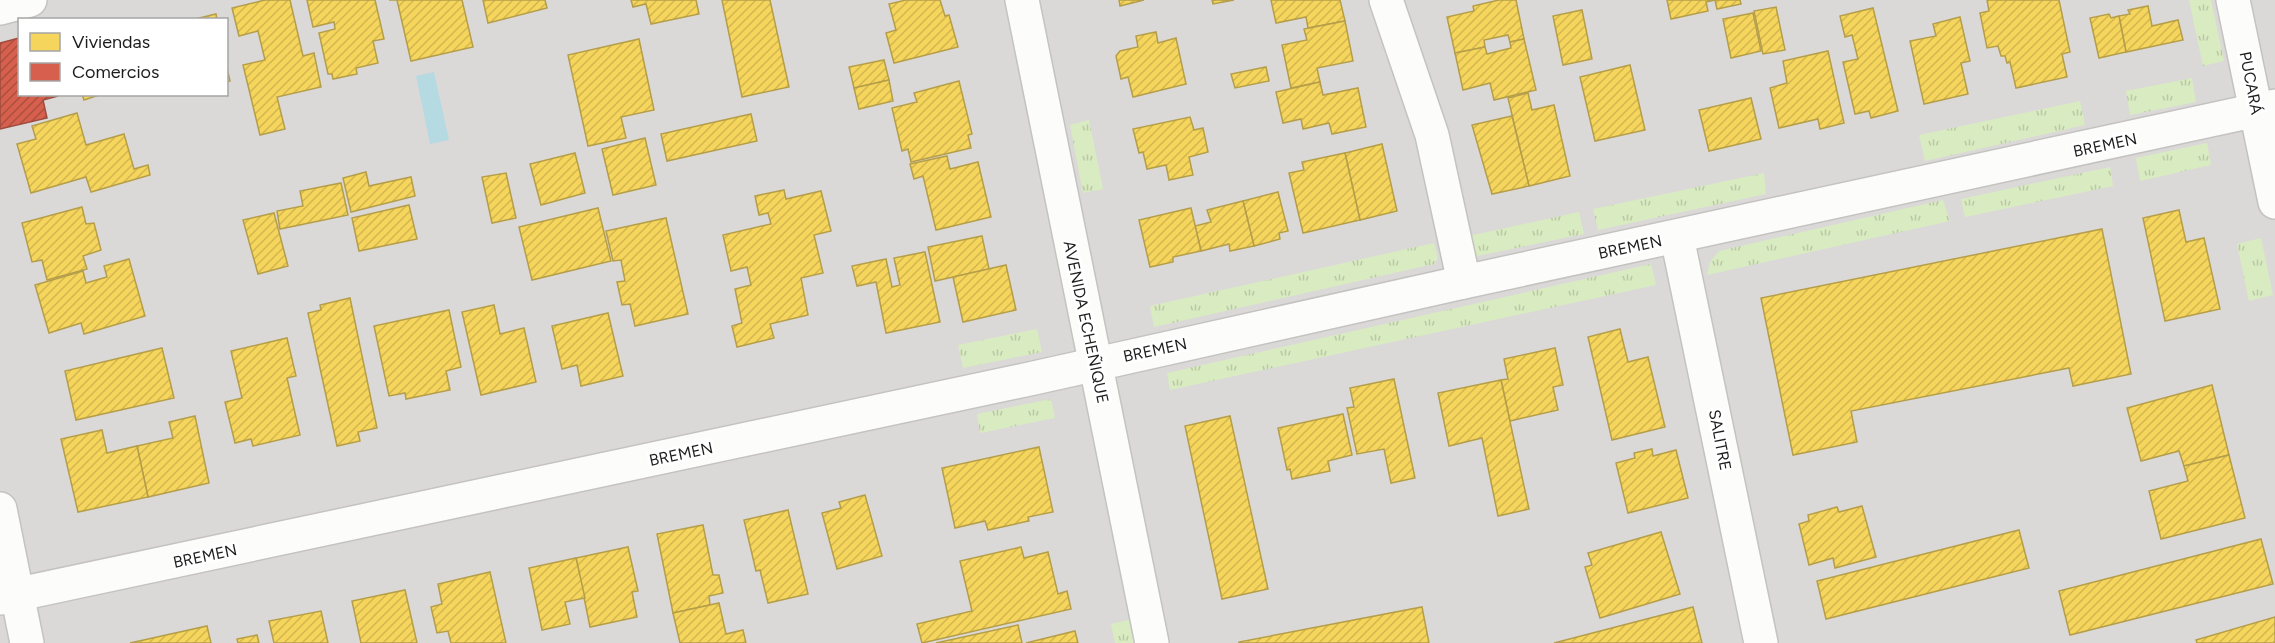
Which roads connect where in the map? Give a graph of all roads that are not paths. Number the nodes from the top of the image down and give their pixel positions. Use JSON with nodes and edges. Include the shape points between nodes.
{"nodes":[{"id":1,"x":30,"y":0,"type":"edge"},
{"id":2,"x":1022,"y":0,"type":"edge"},
{"id":3,"x":1386,"y":0,"type":"edge"},
{"id":4,"x":2233,"y":0,"type":"edge"},
{"id":5,"x":0,"y":8,"type":"edge"},
{"id":6,"x":2265,"y":109,"type":"edge"},
{"id":7,"x":2275,"y":202,"type":"edge"},
{"id":8,"x":1677,"y":237,"type":"junction"},
{"id":9,"x":1464,"y":282,"type":"junction"},
{"id":10,"x":1094,"y":363,"type":"junction"},
{"id":11,"x":0,"y":509,"type":"edge"},
{"id":12,"x":9,"y":596,"type":"edge"},
{"id":13,"x":27,"y":643,"type":"edge"},
{"id":14,"x":1152,"y":643,"type":"edge"},
{"id":15,"x":1761,"y":643,"type":"edge"}],
"edges":[{"from":1,"to":5,"type":"street"},
{"from":2,"to":10,"type":"street","name":"AVENIDA ECHEÑIQUE"},
{"from":3,"to":9,"type":"street","via":[[1432,135]]},
{"from":4,"to":6,"type":"street","name":"PUCARÁ"},
{"from":6,"to":7,"type":"street","name":"PUCARÁ"},
{"from":6,"to":8,"type":"street","name":"BREMEN"},
{"from":8,"to":9,"type":"street","name":"BREMEN"},
{"from":8,"to":15,"type":"street","name":"SALITRE"},
{"from":9,"to":10,"type":"street","name":"BREMEN"},
{"from":10,"to":12,"type":"street","name":"BREMEN"},
{"from":10,"to":14,"type":"street","name":"AVENIDA ECHEÑIQUE"},
{"from":11,"to":12,"type":"street"},
{"from":12,"to":13,"type":"street"}]}
